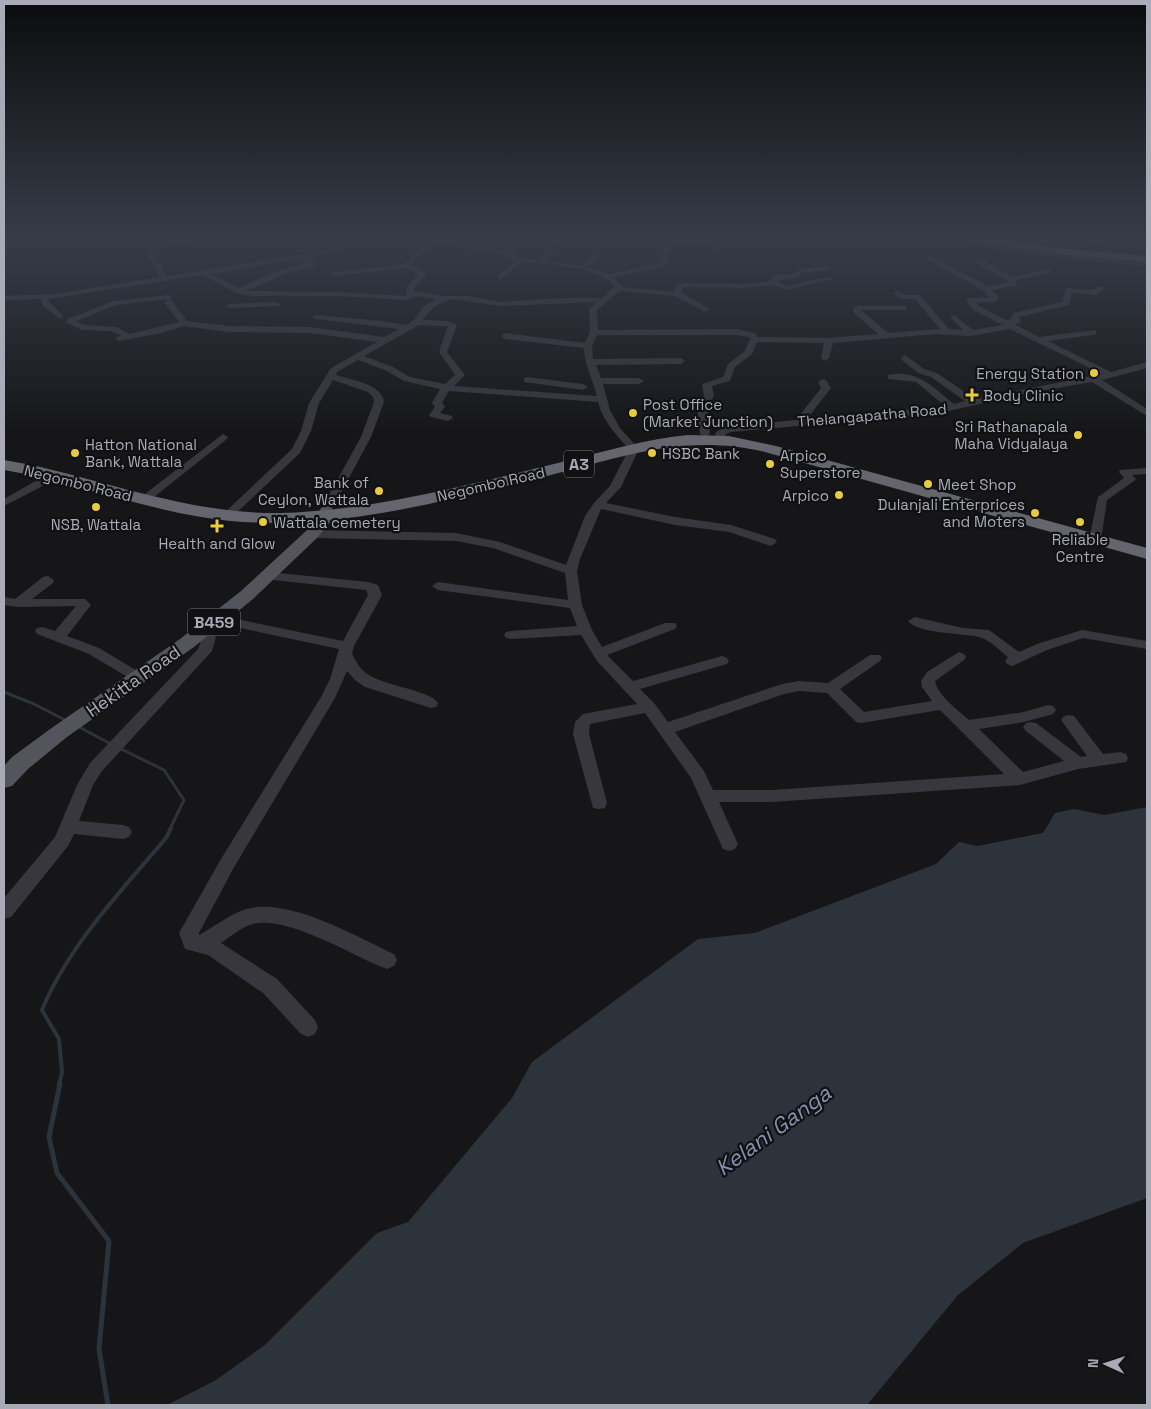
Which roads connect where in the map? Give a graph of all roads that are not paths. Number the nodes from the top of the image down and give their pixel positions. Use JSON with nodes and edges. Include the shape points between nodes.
{"nodes":[{"id":1,"x":46,"y":303,"type":"edge"},
{"id":2,"x":118,"y":303,"type":"edge"},
{"id":3,"x":170,"y":303,"type":"edge"},
{"id":4,"x":340,"y":303,"type":"edge"},
{"id":5,"x":373,"y":303,"type":"edge"},
{"id":6,"x":435,"y":303,"type":"edge"},
{"id":7,"x":494,"y":303,"type":"edge"},
{"id":8,"x":519,"y":303,"type":"edge"},
{"id":9,"x":600,"y":303,"type":"edge"},
{"id":10,"x":692,"y":303,"type":"edge"},
{"id":11,"x":923,"y":303,"type":"edge"},
{"id":12,"x":972,"y":303,"type":"edge"},
{"id":13,"x":1066,"y":303,"type":"edge"},
{"id":14,"x":230,"y":306,"type":"dead end"},
{"id":15,"x":427,"y":308,"type":"junction"},
{"id":16,"x":903,"y":308,"type":"dead end"},
{"id":17,"x":705,"y":310,"type":"dead end"},
{"id":18,"x":60,"y":317,"type":"dead end"},
{"id":19,"x":316,"y":317,"type":"dead end"},
{"id":20,"x":954,"y":317,"type":"dead end"},
{"id":21,"x":417,"y":322,"type":"junction"},
{"id":22,"x":184,"y":323,"type":"junction"},
{"id":23,"x":1009,"y":324,"type":"junction"},
{"id":24,"x":408,"y":328,"type":"junction"},
{"id":25,"x":946,"y":331,"type":"junction"},
{"id":26,"x":594,"y":332,"type":"junction"},
{"id":27,"x":1093,"y":332,"type":"dead end"},
{"id":28,"x":77,"y":333,"type":"dead end"},
{"id":29,"x":971,"y":333,"type":"junction"},
{"id":30,"x":505,"y":336,"type":"dead end"},
{"id":31,"x":886,"y":336,"type":"junction"},
{"id":32,"x":128,"y":337,"type":"junction"},
{"id":33,"x":754,"y":339,"type":"junction"},
{"id":34,"x":1040,"y":339,"type":"junction"},
{"id":35,"x":384,"y":340,"type":"junction"},
{"id":36,"x":829,"y":341,"type":"junction"},
{"id":37,"x":588,"y":346,"type":"junction"},
{"id":38,"x":356,"y":356,"type":"junction"},
{"id":39,"x":824,"y":358,"type":"dead end"},
{"id":40,"x":905,"y":358,"type":"dead end"},
{"id":41,"x":681,"y":360,"type":"dead end"},
{"id":42,"x":590,"y":362,"type":"junction"},
{"id":43,"x":1147,"y":365,"type":"edge"},
{"id":44,"x":1111,"y":375,"type":"junction"},
{"id":45,"x":329,"y":376,"type":"junction"},
{"id":46,"x":891,"y":377,"type":"dead end"},
{"id":47,"x":1094,"y":379,"type":"junction"},
{"id":48,"x":527,"y":380,"type":"dead end"},
{"id":49,"x":639,"y":381,"type":"dead end"},
{"id":50,"x":823,"y":382,"type":"dead end"},
{"id":51,"x":448,"y":387,"type":"junction"},
{"id":52,"x":600,"y":389,"type":"junction"},
{"id":53,"x":974,"y":403,"type":"junction"},
{"id":54,"x":953,"y":408,"type":"junction"},
{"id":55,"x":1147,"y":413,"type":"edge"},
{"id":56,"x":448,"y":418,"type":"dead end"},
{"id":57,"x":800,"y":421,"type":"junction"},
{"id":58,"x":223,"y":436,"type":"dead end"},
{"id":59,"x":715,"y":436,"type":"junction"},
{"id":60,"x":632,"y":447,"type":"junction"},
{"id":61,"x":4,"y":460,"type":"edge"},
{"id":62,"x":4,"y":465,"type":"edge"},
{"id":63,"x":1147,"y":471,"type":"edge"},
{"id":64,"x":51,"y":475,"type":"junction"},
{"id":65,"x":148,"y":497,"type":"junction"},
{"id":66,"x":4,"y":503,"type":"edge"},
{"id":67,"x":598,"y":505,"type":"junction"},
{"id":68,"x":231,"y":513,"type":"junction"},
{"id":69,"x":325,"y":514,"type":"junction"},
{"id":70,"x":312,"y":534,"type":"junction"},
{"id":71,"x":1096,"y":538,"type":"junction"},
{"id":72,"x":771,"y":542,"type":"dead end"},
{"id":73,"x":1147,"y":548,"type":"edge"},
{"id":74,"x":1147,"y":554,"type":"edge"},
{"id":75,"x":571,"y":571,"type":"junction"},
{"id":76,"x":269,"y":576,"type":"junction"},
{"id":77,"x":48,"y":580,"type":"dead end"},
{"id":78,"x":438,"y":586,"type":"dead end"},
{"id":79,"x":4,"y":601,"type":"edge"},
{"id":80,"x":18,"y":603,"type":"junction"},
{"id":81,"x":575,"y":604,"type":"junction"},
{"id":82,"x":217,"y":619,"type":"junction"},
{"id":83,"x":915,"y":621,"type":"dead end"},
{"id":84,"x":670,"y":626,"type":"dead end"},
{"id":85,"x":585,"y":630,"type":"junction"},
{"id":86,"x":42,"y":631,"type":"dead end"},
{"id":87,"x":202,"y":632,"type":"junction"},
{"id":88,"x":511,"y":635,"type":"dead end"},
{"id":89,"x":59,"y":636,"type":"junction"},
{"id":90,"x":1147,"y":645,"type":"edge"},
{"id":91,"x":346,"y":650,"type":"junction"},
{"id":92,"x":599,"y":653,"type":"junction"},
{"id":93,"x":959,"y":657,"type":"dead end"},
{"id":94,"x":875,"y":658,"type":"dead end"},
{"id":95,"x":722,"y":661,"type":"dead end"},
{"id":96,"x":139,"y":678,"type":"junction"},
{"id":97,"x":630,"y":687,"type":"junction"},
{"id":98,"x":831,"y":688,"type":"junction"},
{"id":99,"x":431,"y":703,"type":"dead end"},
{"id":100,"x":943,"y":704,"type":"junction"},
{"id":101,"x":649,"y":707,"type":"junction"},
{"id":102,"x":1048,"y":710,"type":"dead end"},
{"id":103,"x":1069,"y":720,"type":"dead end"},
{"id":104,"x":965,"y":726,"type":"junction"},
{"id":105,"x":1031,"y":727,"type":"dead end"},
{"id":106,"x":666,"y":729,"type":"junction"},
{"id":107,"x":1120,"y":758,"type":"dead end"},
{"id":108,"x":1099,"y":760,"type":"junction"},
{"id":109,"x":1078,"y":763,"type":"junction"},
{"id":110,"x":1020,"y":779,"type":"junction"},
{"id":111,"x":4,"y":780,"type":"edge"},
{"id":112,"x":708,"y":796,"type":"junction"},
{"id":113,"x":599,"y":803,"type":"dead end"},
{"id":114,"x":68,"y":828,"type":"junction"},
{"id":115,"x":123,"y":832,"type":"dead end"},
{"id":116,"x":729,"y":844,"type":"dead end"},
{"id":117,"x":4,"y":911,"type":"edge"},
{"id":118,"x":200,"y":945,"type":"junction"},
{"id":119,"x":386,"y":960,"type":"dead end"},
{"id":120,"x":308,"y":1027,"type":"dead end"}],
"edges":[{"from":1,"to":18,"type":"street"},
{"from":2,"to":32,"type":"street","via":[[70,321],[119,330]]},
{"from":3,"to":22,"type":"street"},
{"from":4,"to":14,"type":"street"},
{"from":5,"to":15,"type":"street"},
{"from":6,"to":15,"type":"street"},
{"from":7,"to":8,"type":"street"},
{"from":9,"to":26,"type":"street","via":[[593,309]]},
{"from":10,"to":17,"type":"street"},
{"from":11,"to":25,"type":"street"},
{"from":12,"to":23,"type":"street"},
{"from":13,"to":23,"type":"street","via":[[1015,316],[1018,321]]},
{"from":15,"to":21,"type":"street"},
{"from":16,"to":31,"type":"street","via":[[857,308]]},
{"from":19,"to":24,"type":"street"},
{"from":20,"to":29,"type":"street"},
{"from":21,"to":24,"type":"street"},
{"from":21,"to":51,"type":"street","via":[[452,325],[443,352],[460,375]]},
{"from":22,"to":32,"type":"street"},
{"from":22,"to":35,"type":"street","via":[[229,328],[311,330]]},
{"from":23,"to":29,"type":"street"},
{"from":23,"to":34,"type":"street"},
{"from":24,"to":35,"type":"street"},
{"from":25,"to":29,"type":"street"},
{"from":25,"to":31,"type":"street"},
{"from":26,"to":33,"type":"street","via":[[736,332],[748,333]]},
{"from":26,"to":37,"type":"street"},
{"from":27,"to":34,"type":"street"},
{"from":28,"to":32,"type":"street"},
{"from":30,"to":37,"type":"street"},
{"from":31,"to":36,"type":"street"},
{"from":33,"to":36,"type":"street"},
{"from":33,"to":59,"type":"street","via":[[749,352],[731,366],[727,379],[707,384],[709,396],[701,414]]},
{"from":34,"to":44,"type":"street"},
{"from":35,"to":38,"type":"street"},
{"from":36,"to":39,"type":"street"},
{"from":37,"to":42,"type":"street"},
{"from":38,"to":45,"type":"street"},
{"from":38,"to":51,"type":"street","via":[[407,379]]},
{"from":40,"to":53,"type":"street"},
{"from":41,"to":42,"type":"street"},
{"from":42,"to":52,"type":"street"},
{"from":43,"to":44,"type":"street","name":"Thelangapatha Road"},
{"from":44,"to":47,"type":"street","name":"Thelangapatha Road"},
{"from":45,"to":68,"type":"street","via":[[314,403],[296,451]]},
{"from":45,"to":69,"type":"street","via":[[371,390],[379,402],[366,437]]},
{"from":46,"to":54,"type":"street","via":[[918,380]]},
{"from":47,"to":53,"type":"street","name":"Thelangapatha Road"},
{"from":47,"to":55,"type":"street"},
{"from":48,"to":52,"type":"street"},
{"from":49,"to":52,"type":"street"},
{"from":50,"to":57,"type":"street","via":[[826,388]]},
{"from":51,"to":52,"type":"street","via":[[467,390]]},
{"from":51,"to":56,"type":"street","via":[[439,396],[437,403],[440,407],[434,414]]},
{"from":52,"to":60,"type":"street","via":[[616,429]]},
{"from":53,"to":54,"type":"street","name":"Thelangapatha Road"},
{"from":54,"to":57,"type":"street","name":"Thelangapatha Road"},
{"from":57,"to":59,"type":"street","name":"Thelangapatha Road","via":[[729,429]]},
{"from":58,"to":65,"type":"street"},
{"from":59,"to":60,"type":"highway","name":"Negombo Road","number":"A3"},
{"from":59,"to":71,"type":"highway","name":"Negombo Road","number":"A3"},
{"from":60,"to":67,"type":"street","via":[[615,486]]},
{"from":60,"to":69,"type":"highway","name":"Negombo Road","number":"A3","via":[[496,484],[388,506]]},
{"from":61,"to":65,"type":"highway","name":"Negombo Road","number":"A3","via":[[38,466]]},
{"from":62,"to":64,"type":"highway","name":"Negombo Road","number":"A3"},
{"from":63,"to":71,"type":"street","via":[[1124,472],[1130,479],[1102,499]]},
{"from":64,"to":65,"type":"highway","name":"Negombo Road","number":"A3"},
{"from":64,"to":66,"type":"street"},
{"from":65,"to":68,"type":"highway","name":"Negombo Road","number":"A3"},
{"from":67,"to":72,"type":"street","via":[[731,529]]},
{"from":67,"to":75,"type":"street"},
{"from":68,"to":69,"type":"highway","name":"Negombo Road","number":"A3","via":[[275,518]]},
{"from":69,"to":70,"type":"main road","name":"Hekitta Road","number":"B459"},
{"from":70,"to":75,"type":"street","via":[[456,537],[496,545]]},
{"from":70,"to":76,"type":"main road","name":"Hekitta Road","number":"B459"},
{"from":71,"to":73,"type":"highway","name":"Negombo Road","number":"A3"},
{"from":71,"to":74,"type":"highway","name":"Negombo Road","number":"A3"},
{"from":75,"to":81,"type":"street"},
{"from":76,"to":82,"type":"main road","name":"Hekitta Road","number":"B459"},
{"from":76,"to":91,"type":"street","via":[[373,588],[373,600]]},
{"from":77,"to":80,"type":"street"},
{"from":78,"to":81,"type":"street"},
{"from":79,"to":80,"type":"street"},
{"from":80,"to":89,"type":"street","via":[[80,602],[84,605]]},
{"from":81,"to":85,"type":"street"},
{"from":82,"to":87,"type":"main road","name":"Hekitta Road","number":"B459"},
{"from":82,"to":91,"type":"street"},
{"from":83,"to":90,"type":"street","via":[[955,630],[984,632],[1015,659],[1082,634]]},
{"from":84,"to":92,"type":"street"},
{"from":85,"to":88,"type":"street"},
{"from":85,"to":92,"type":"street"},
{"from":86,"to":89,"type":"street"},
{"from":87,"to":96,"type":"main road","name":"Hekitta Road","number":"B459"},
{"from":87,"to":114,"type":"street","via":[[209,637],[204,651],[86,781]]},
{"from":89,"to":96,"type":"street","via":[[94,651]]},
{"from":91,"to":99,"type":"street","via":[[350,668],[375,687],[415,695]]},
{"from":91,"to":118,"type":"street","via":[[328,698],[188,933],[192,942]]},
{"from":92,"to":97,"type":"street"},
{"from":93,"to":100,"type":"street","via":[[928,681]]},
{"from":94,"to":98,"type":"street"},
{"from":95,"to":97,"type":"street"},
{"from":96,"to":111,"type":"main road","name":"Hekitta Road","number":"B459","via":[[20,763]]},
{"from":97,"to":101,"type":"street"},
{"from":98,"to":100,"type":"street","via":[[861,718]]},
{"from":98,"to":106,"type":"street","via":[[799,686],[782,689]]},
{"from":100,"to":104,"type":"street"},
{"from":101,"to":106,"type":"street"},
{"from":101,"to":113,"type":"street","via":[[588,718],[583,722],[581,734]]},
{"from":102,"to":104,"type":"street"},
{"from":103,"to":108,"type":"street"},
{"from":104,"to":110,"type":"street"},
{"from":105,"to":109,"type":"street"},
{"from":106,"to":112,"type":"street","via":[[698,775]]},
{"from":107,"to":108,"type":"street"},
{"from":108,"to":109,"type":"street"},
{"from":109,"to":110,"type":"street"},
{"from":110,"to":112,"type":"street","via":[[848,792]]},
{"from":112,"to":116,"type":"street"},
{"from":114,"to":115,"type":"street"},
{"from":114,"to":117,"type":"street","via":[[53,854]]},
{"from":118,"to":119,"type":"street","via":[[247,917],[276,916],[304,924]]},
{"from":118,"to":120,"type":"street","via":[[213,948],[270,986]]}]}
